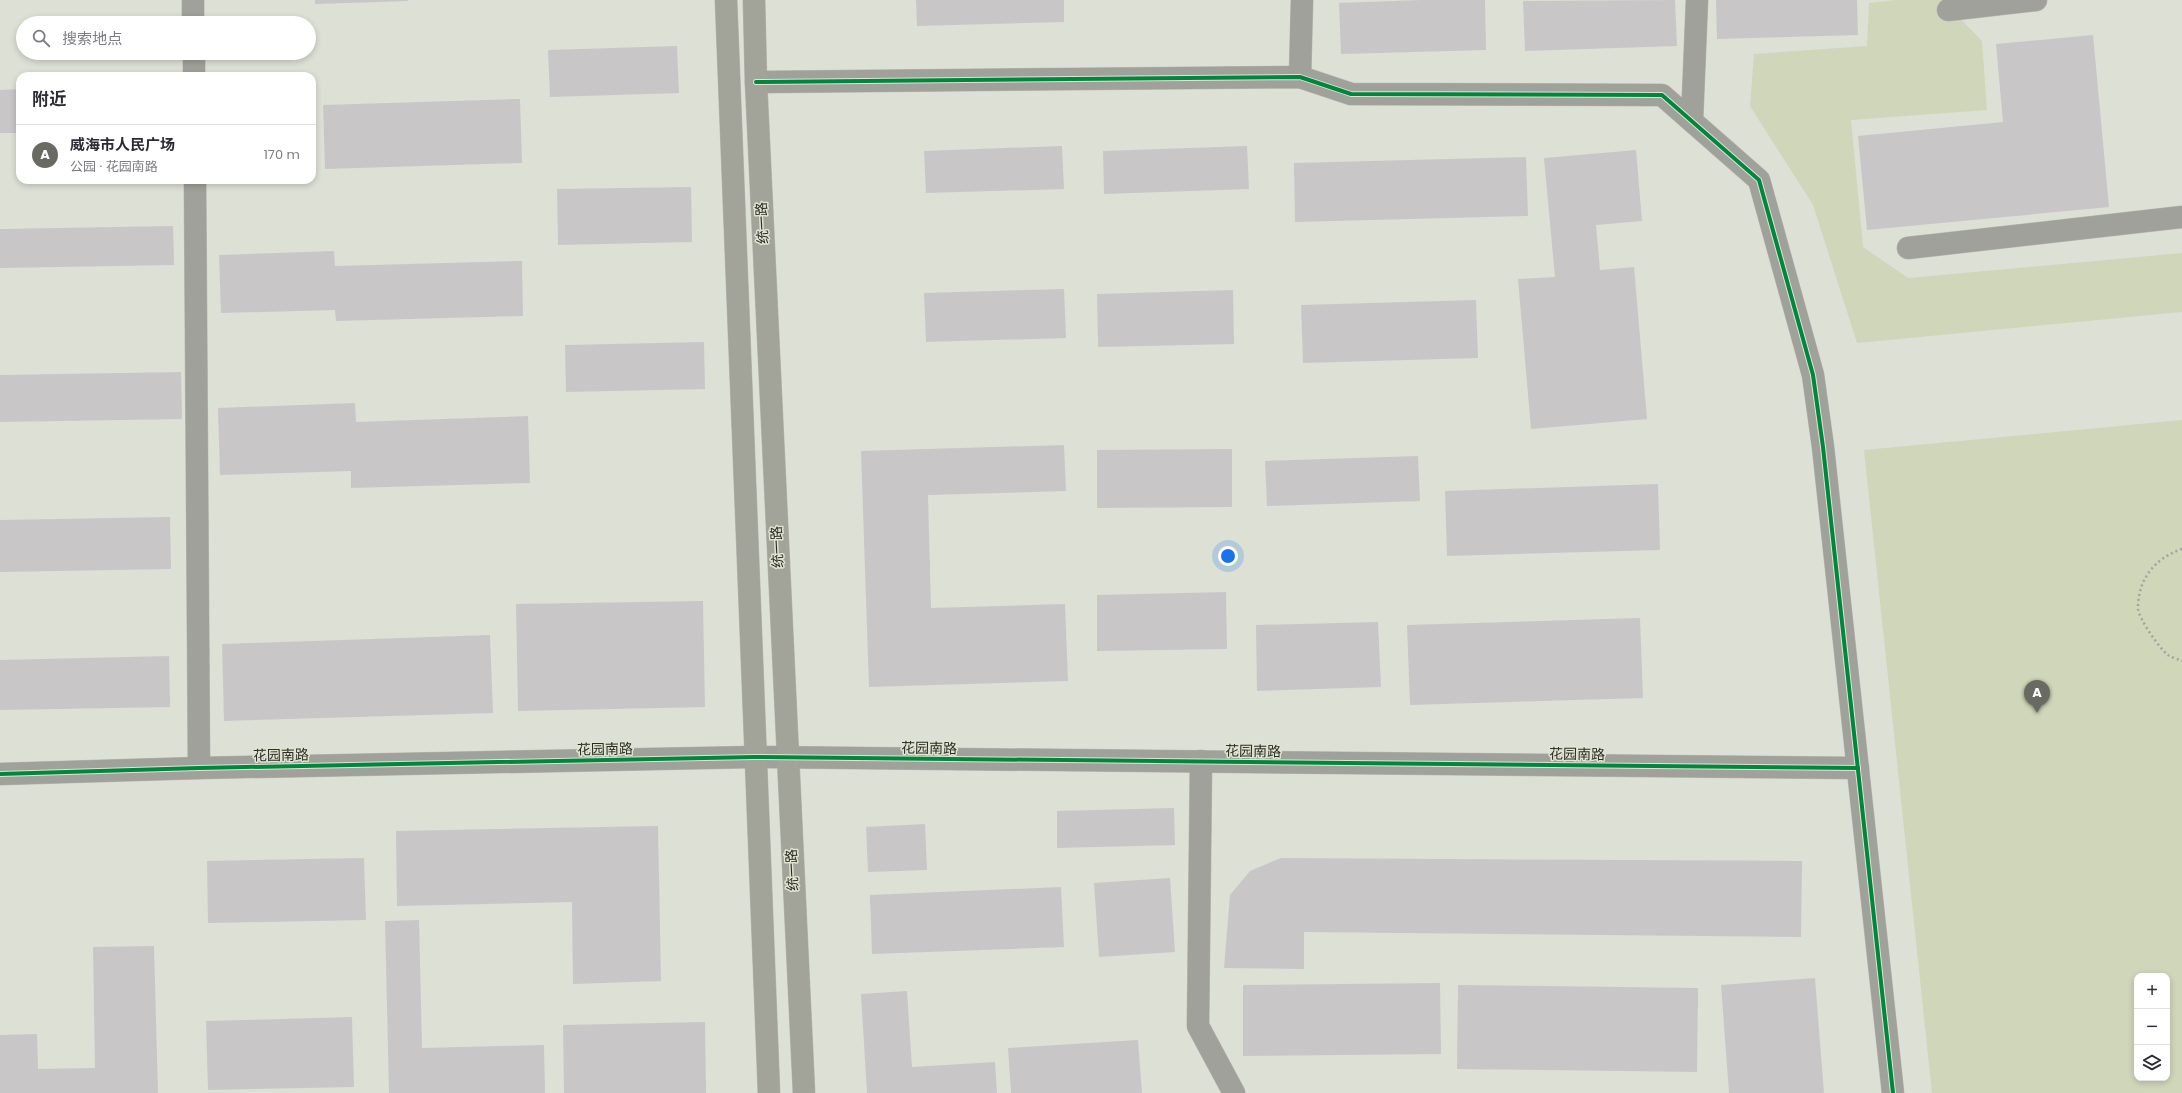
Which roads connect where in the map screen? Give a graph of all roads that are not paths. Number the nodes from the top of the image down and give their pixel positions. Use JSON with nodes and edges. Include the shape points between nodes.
{"nodes":[{"id":1,"x":193,"y":0,"type":"edge"},
{"id":2,"x":726,"y":0,"type":"edge"},
{"id":3,"x":754,"y":0,"type":"edge"},
{"id":4,"x":1302,"y":0,"type":"edge"},
{"id":5,"x":1697,"y":0,"type":"edge"},
{"id":6,"x":2036,"y":0,"type":"edge"},
{"id":7,"x":1948,"y":10,"type":"dead end"},
{"id":8,"x":193,"y":16,"type":"edge"},
{"id":9,"x":194,"y":60,"type":"edge"},
{"id":10,"x":194,"y":72,"type":"edge"},
{"id":11,"x":1300,"y":77,"type":"junction"},
{"id":12,"x":756,"y":82,"type":"junction"},
{"id":13,"x":1692,"y":121,"type":"junction"},
{"id":14,"x":195,"y":184,"type":"edge"},
{"id":15,"x":2182,"y":217,"type":"edge"},
{"id":16,"x":1908,"y":248,"type":"dead end"},
{"id":17,"x":754,"y":757,"type":"junction"},
{"id":18,"x":788,"y":757,"type":"junction"},
{"id":19,"x":1201,"y":762,"type":"junction"},
{"id":20,"x":199,"y":768,"type":"junction"},
{"id":21,"x":1858,"y":768,"type":"junction"},
{"id":22,"x":0,"y":774,"type":"edge"},
{"id":23,"x":769,"y":1093,"type":"edge"},
{"id":24,"x":804,"y":1093,"type":"edge"},
{"id":25,"x":1234,"y":1093,"type":"edge"},
{"id":26,"x":1893,"y":1093,"type":"edge"}],
"edges":[{"from":1,"to":8,"type":"street"},
{"from":2,"to":17,"type":"main road","name":"统一路"},
{"from":3,"to":12,"type":"main road","name":"统一路"},
{"from":4,"to":11,"type":"street"},
{"from":5,"to":13,"type":"street"},
{"from":6,"to":7,"type":"street"},
{"from":9,"to":10,"type":"street"},
{"from":11,"to":12,"type":"street"},
{"from":11,"to":13,"type":"street","via":[[1351,94],[1662,95]]},
{"from":12,"to":18,"type":"main road","name":"统一路"},
{"from":13,"to":21,"type":"street","via":[[1759,180],[1813,375]]},
{"from":14,"to":20,"type":"street"},
{"from":15,"to":16,"type":"street"},
{"from":17,"to":18,"type":"street","name":"花园南路"},
{"from":17,"to":20,"type":"street","name":"花园南路"},
{"from":17,"to":23,"type":"main road","name":"统一路"},
{"from":18,"to":19,"type":"street","name":"花园南路"},
{"from":18,"to":24,"type":"main road","name":"统一路"},
{"from":19,"to":21,"type":"street","name":"花园南路"},
{"from":19,"to":25,"type":"street","via":[[1198,1026]]},
{"from":20,"to":22,"type":"street","name":"花园南路"},
{"from":21,"to":26,"type":"street"}]}
